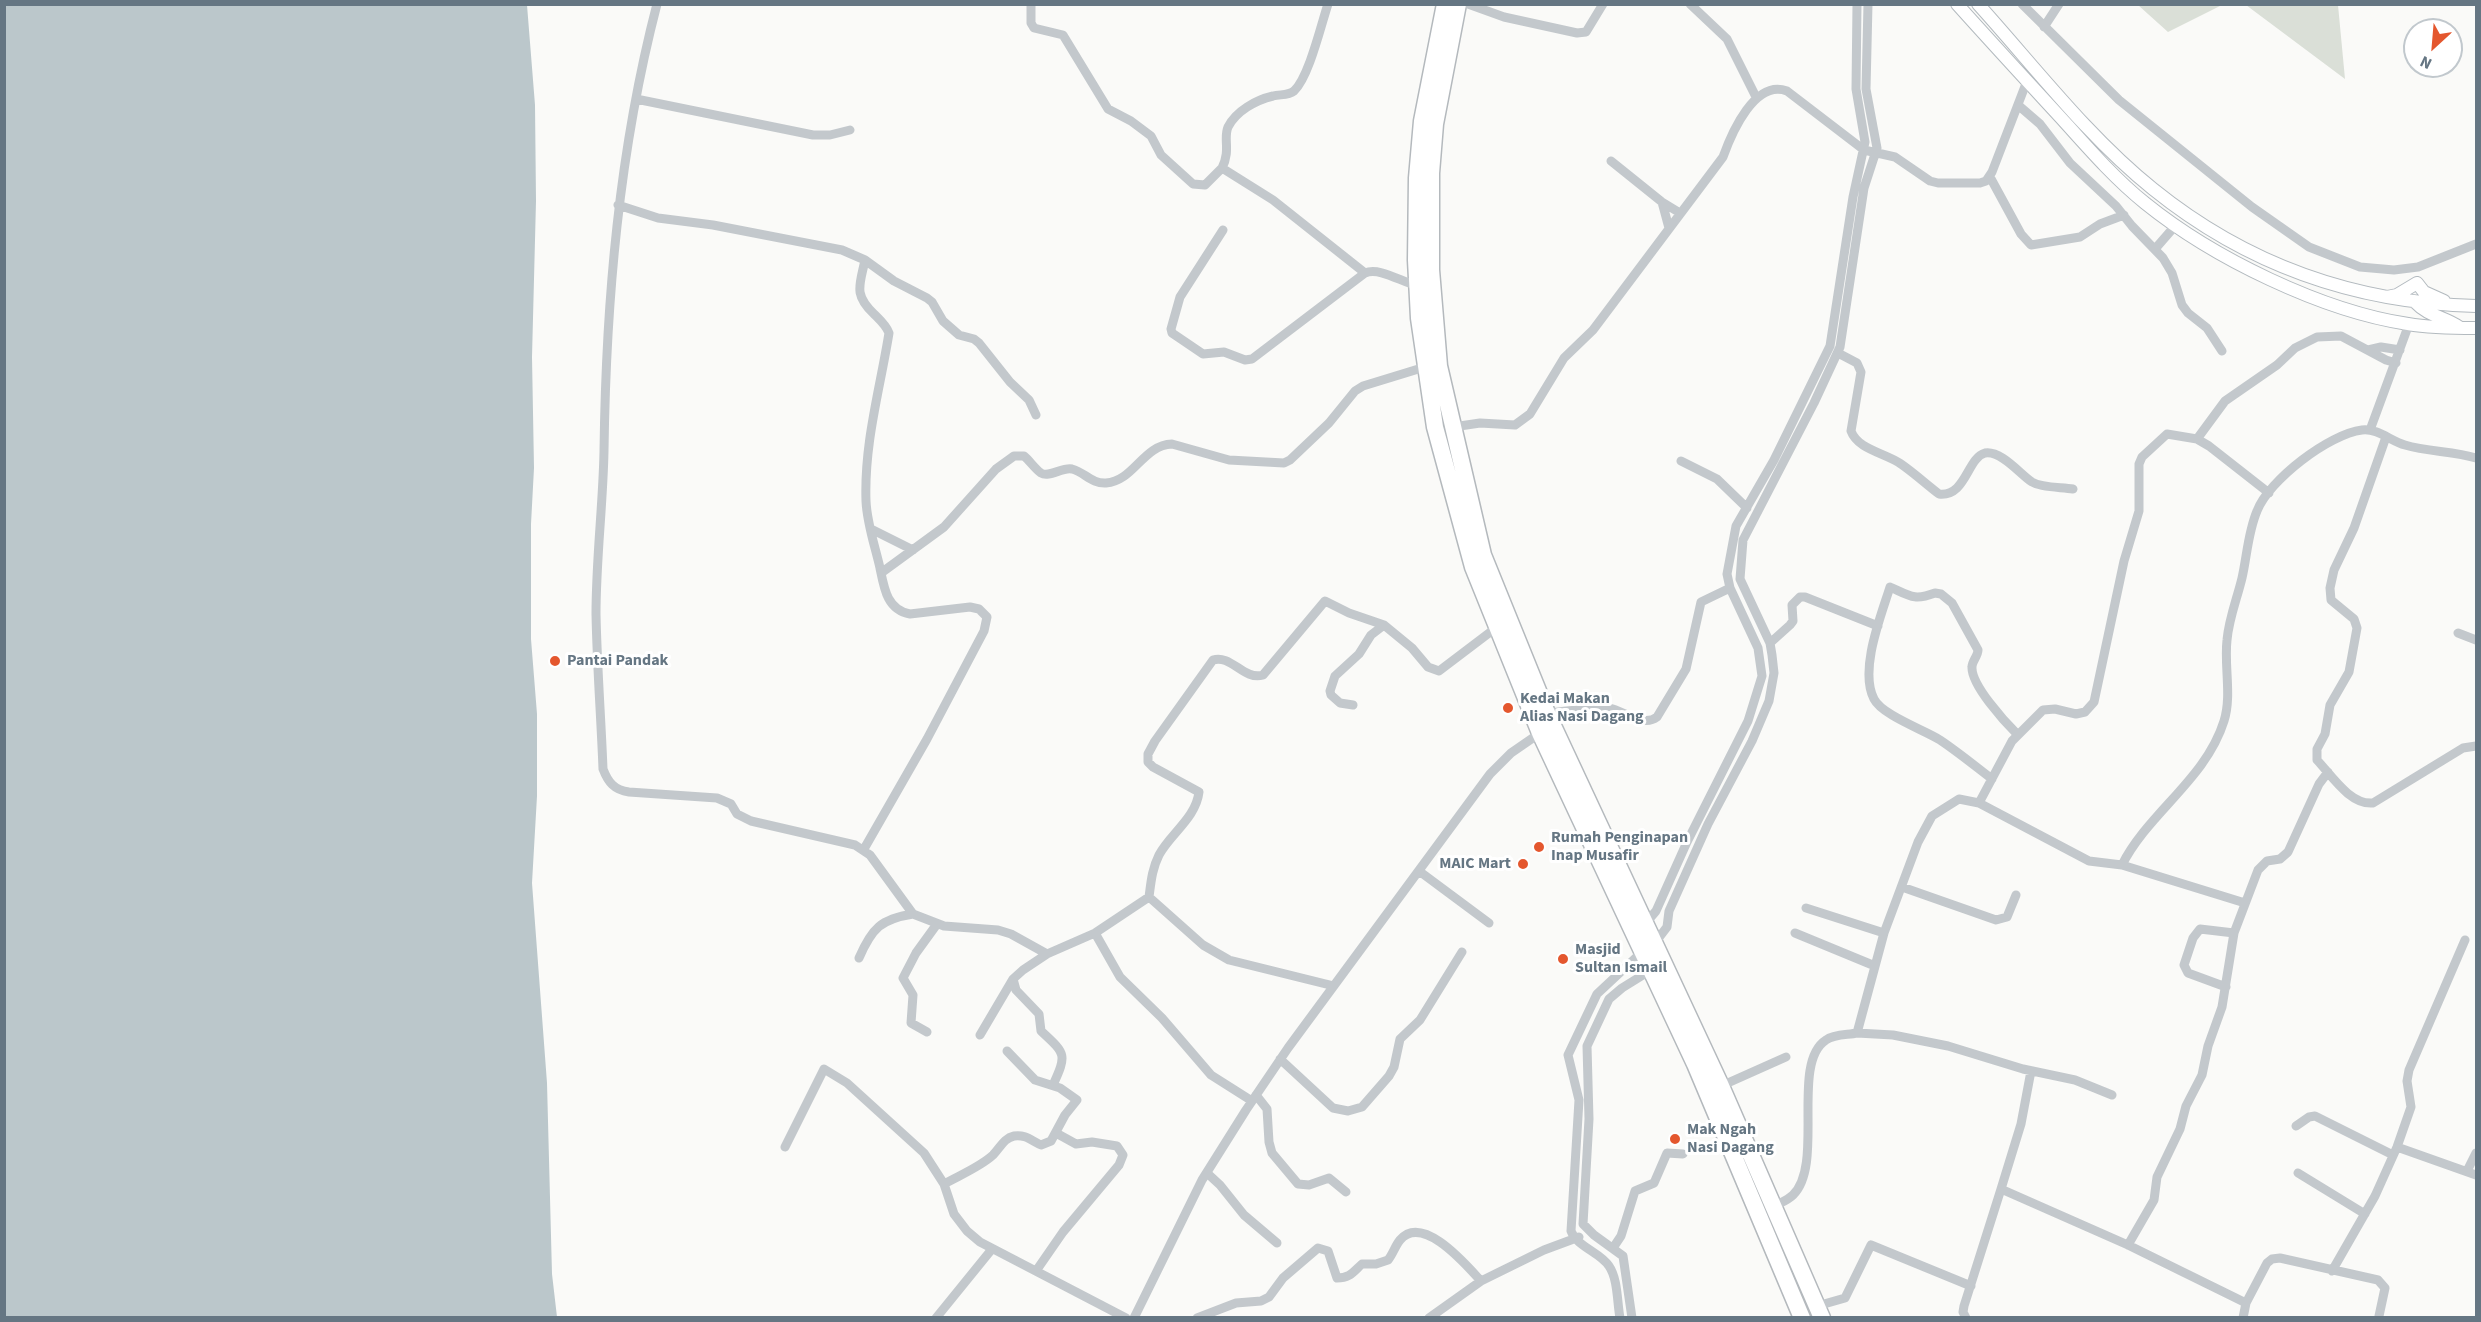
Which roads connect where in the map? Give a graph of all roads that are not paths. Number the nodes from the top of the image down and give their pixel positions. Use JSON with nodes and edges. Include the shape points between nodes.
{"nodes":[{"id":1,"x":657,"y":4,"type":"edge"},
{"id":2,"x":1031,"y":4,"type":"edge"},
{"id":3,"x":1328,"y":4,"type":"edge"},
{"id":4,"x":1445,"y":4,"type":"edge"},
{"id":5,"x":1458,"y":4,"type":"edge"},
{"id":6,"x":1468,"y":4,"type":"edge"},
{"id":7,"x":1603,"y":4,"type":"edge"},
{"id":8,"x":1690,"y":4,"type":"edge"},
{"id":9,"x":1857,"y":4,"type":"edge"},
{"id":10,"x":1868,"y":4,"type":"edge"},
{"id":11,"x":1957,"y":4,"type":"edge"},
{"id":12,"x":1978,"y":4,"type":"edge"},
{"id":13,"x":2022,"y":4,"type":"edge"},
{"id":14,"x":2059,"y":4,"type":"edge"},
{"id":15,"x":2044,"y":27,"type":"junction"},
{"id":16,"x":2027,"y":81,"type":"junction"},
{"id":17,"x":1756,"y":97,"type":"junction"},
{"id":18,"x":636,"y":99,"type":"junction"},
{"id":19,"x":2018,"y":105,"type":"junction"},
{"id":20,"x":850,"y":130,"type":"dead end"},
{"id":21,"x":1864,"y":150,"type":"junction"},
{"id":22,"x":1876,"y":154,"type":"junction"},
{"id":23,"x":1611,"y":161,"type":"dead end"},
{"id":24,"x":1222,"y":168,"type":"junction"},
{"id":25,"x":1990,"y":177,"type":"junction"},
{"id":26,"x":1662,"y":202,"type":"junction"},
{"id":27,"x":618,"y":205,"type":"junction"},
{"id":28,"x":1680,"y":213,"type":"junction"},
{"id":29,"x":2124,"y":215,"type":"junction"},
{"id":30,"x":2175,"y":226,"type":"junction"},
{"id":31,"x":1669,"y":228,"type":"junction"},
{"id":32,"x":1223,"y":230,"type":"dead end"},
{"id":33,"x":2476,"y":244,"type":"edge"},
{"id":34,"x":2155,"y":249,"type":"junction"},
{"id":35,"x":865,"y":260,"type":"junction"},
{"id":36,"x":2418,"y":267,"type":"junction"},
{"id":37,"x":1365,"y":273,"type":"junction"},
{"id":38,"x":2417,"y":283,"type":"junction"},
{"id":39,"x":1418,"y":286,"type":"junction"},
{"id":40,"x":2386,"y":297,"type":"junction"},
{"id":41,"x":2416,"y":303,"type":"junction"},
{"id":42,"x":2453,"y":305,"type":"junction"},
{"id":43,"x":2476,"y":306,"type":"edge"},
{"id":44,"x":2409,"y":324,"type":"junction"},
{"id":45,"x":2460,"y":328,"type":"junction"},
{"id":46,"x":2476,"y":328,"type":"edge"},
{"id":47,"x":2368,"y":350,"type":"junction"},
{"id":48,"x":2400,"y":350,"type":"junction"},
{"id":49,"x":2222,"y":351,"type":"dead end"},
{"id":50,"x":1838,"y":353,"type":"junction"},
{"id":51,"x":2396,"y":363,"type":"junction"},
{"id":52,"x":1425,"y":367,"type":"junction"},
{"id":53,"x":1036,"y":415,"type":"dead end"},
{"id":54,"x":1453,"y":427,"type":"junction"},
{"id":55,"x":2370,"y":430,"type":"junction"},
{"id":56,"x":2386,"y":437,"type":"junction"},
{"id":57,"x":2196,"y":439,"type":"junction"},
{"id":58,"x":2476,"y":458,"type":"edge"},
{"id":59,"x":1682,"y":461,"type":"dead end"},
{"id":60,"x":2073,"y":489,"type":"dead end"},
{"id":61,"x":2268,"y":493,"type":"junction"},
{"id":62,"x":1747,"y":508,"type":"junction"},
{"id":63,"x":871,"y":529,"type":"junction"},
{"id":64,"x":913,"y":550,"type":"junction"},
{"id":65,"x":881,"y":573,"type":"junction"},
{"id":66,"x":1730,"y":588,"type":"junction"},
{"id":67,"x":1384,"y":625,"type":"junction"},
{"id":68,"x":1878,"y":626,"type":"junction"},
{"id":69,"x":1497,"y":627,"type":"junction"},
{"id":70,"x":2458,"y":633,"type":"dead end"},
{"id":71,"x":2476,"y":640,"type":"edge"},
{"id":72,"x":1770,"y":643,"type":"junction"},
{"id":73,"x":1353,"y":705,"type":"dead end"},
{"id":74,"x":1547,"y":713,"type":"junction"},
{"id":75,"x":1540,"y":733,"type":"junction"},
{"id":76,"x":2017,"y":734,"type":"junction"},
{"id":77,"x":2476,"y":746,"type":"edge"},
{"id":78,"x":2328,"y":772,"type":"junction"},
{"id":79,"x":1992,"y":778,"type":"junction"},
{"id":80,"x":1979,"y":803,"type":"junction"},
{"id":81,"x":864,"y":849,"type":"junction"},
{"id":82,"x":2122,"y":865,"type":"junction"},
{"id":83,"x":1419,"y":871,"type":"junction"},
{"id":84,"x":1902,"y":887,"type":"junction"},
{"id":85,"x":2016,"y":895,"type":"dead end"},
{"id":86,"x":1149,"y":897,"type":"junction"},
{"id":87,"x":2245,"y":903,"type":"junction"},
{"id":88,"x":1806,"y":908,"type":"dead end"},
{"id":89,"x":914,"y":914,"type":"junction"},
{"id":90,"x":1489,"y":923,"type":"dead end"},
{"id":91,"x":937,"y":924,"type":"junction"},
{"id":92,"x":1645,"y":924,"type":"junction"},
{"id":93,"x":1095,"y":933,"type":"junction"},
{"id":94,"x":1795,"y":933,"type":"dead end"},
{"id":95,"x":1884,"y":933,"type":"junction"},
{"id":96,"x":2234,"y":933,"type":"junction"},
{"id":97,"x":2465,"y":940,"type":"dead end"},
{"id":98,"x":1648,"y":948,"type":"junction"},
{"id":99,"x":1462,"y":952,"type":"dead end"},
{"id":100,"x":1047,"y":954,"type":"junction"},
{"id":101,"x":859,"y":958,"type":"dead end"},
{"id":102,"x":1875,"y":966,"type":"junction"},
{"id":103,"x":1651,"y":970,"type":"junction"},
{"id":104,"x":1013,"y":979,"type":"junction"},
{"id":105,"x":1334,"y":986,"type":"junction"},
{"id":106,"x":2226,"y":987,"type":"junction"},
{"id":107,"x":927,"y":1032,"type":"dead end"},
{"id":108,"x":1857,"y":1033,"type":"junction"},
{"id":109,"x":980,"y":1035,"type":"dead end"},
{"id":110,"x":1007,"y":1052,"type":"dead end"},
{"id":111,"x":1786,"y":1057,"type":"dead end"},
{"id":112,"x":1280,"y":1059,"type":"junction"},
{"id":113,"x":2031,"y":1071,"type":"junction"},
{"id":114,"x":1053,"y":1085,"type":"junction"},
{"id":115,"x":1721,"y":1086,"type":"junction"},
{"id":116,"x":2112,"y":1095,"type":"dead end"},
{"id":117,"x":1251,"y":1102,"type":"junction"},
{"id":118,"x":2296,"y":1126,"type":"dead end"},
{"id":119,"x":1056,"y":1133,"type":"junction"},
{"id":120,"x":785,"y":1147,"type":"dead end"},
{"id":121,"x":2395,"y":1151,"type":"junction"},
{"id":122,"x":2476,"y":1153,"type":"edge"},
{"id":123,"x":1683,"y":1154,"type":"dead end"},
{"id":124,"x":2467,"y":1171,"type":"junction"},
{"id":125,"x":1207,"y":1173,"type":"junction"},
{"id":126,"x":2298,"y":1173,"type":"dead end"},
{"id":127,"x":2476,"y":1174,"type":"edge"},
{"id":128,"x":944,"y":1184,"type":"junction"},
{"id":129,"x":2001,"y":1189,"type":"junction"},
{"id":130,"x":1346,"y":1192,"type":"dead end"},
{"id":131,"x":1773,"y":1207,"type":"junction"},
{"id":132,"x":2365,"y":1214,"type":"junction"},
{"id":133,"x":1588,"y":1229,"type":"junction"},
{"id":134,"x":1577,"y":1239,"type":"junction"},
{"id":135,"x":1277,"y":1243,"type":"dead end"},
{"id":136,"x":2128,"y":1245,"type":"junction"},
{"id":137,"x":1613,"y":1248,"type":"junction"},
{"id":138,"x":992,"y":1249,"type":"junction"},
{"id":139,"x":1036,"y":1271,"type":"junction"},
{"id":140,"x":2332,"y":1271,"type":"junction"},
{"id":141,"x":1481,"y":1281,"type":"junction"},
{"id":142,"x":1971,"y":1286,"type":"junction"},
{"id":143,"x":1794,"y":1299,"type":"junction"},
{"id":144,"x":2246,"y":1303,"type":"junction"},
{"id":145,"x":1816,"y":1306,"type":"edge"},
{"id":146,"x":2379,"y":1316,"type":"dead end"},
{"id":147,"x":936,"y":1317,"type":"edge"},
{"id":148,"x":1126,"y":1317,"type":"edge"},
{"id":149,"x":1134,"y":1317,"type":"edge"},
{"id":150,"x":1197,"y":1317,"type":"edge"},
{"id":151,"x":1429,"y":1317,"type":"edge"},
{"id":152,"x":1620,"y":1317,"type":"edge"},
{"id":153,"x":1632,"y":1317,"type":"edge"},
{"id":154,"x":1802,"y":1317,"type":"edge"},
{"id":155,"x":1966,"y":1317,"type":"edge"},
{"id":156,"x":2243,"y":1317,"type":"edge"}],
"edges":[{"from":1,"to":18,"type":"street"},
{"from":2,"to":24,"type":"street","via":[[1034,28],[1063,35],[1108,109],[1151,136],[1161,155],[1193,184],[1205,185]]},
{"from":3,"to":24,"type":"street","via":[[1309,63],[1296,89],[1241,111],[1228,127],[1228,153]]},
{"from":4,"to":39,"type":"highway","via":[[1422,121],[1417,178]]},
{"from":5,"to":54,"type":"highway","via":[[1435,124],[1431,173],[1434,318],[1439,366]]},
{"from":6,"to":7,"type":"street","via":[[1504,17],[1577,33],[1586,32]]},
{"from":8,"to":17,"type":"street","via":[[1727,39]]},
{"from":9,"to":21,"type":"street","via":[[1856,89]]},
{"from":10,"to":22,"type":"street","via":[[1866,88]]},
{"from":11,"to":16,"type":"main road"},
{"from":12,"to":40,"type":"main road","via":[[2103,143],[2179,209],[2226,239],[2304,275]]},
{"from":13,"to":15,"type":"street"},
{"from":14,"to":15,"type":"street"},
{"from":15,"to":36,"type":"street","via":[[2119,100],[2243,200],[2309,247],[2360,267]]},
{"from":16,"to":19,"type":"street"},
{"from":16,"to":30,"type":"main road","via":[[2124,184]]},
{"from":17,"to":21,"type":"street","via":[[1772,88],[1788,91]]},
{"from":17,"to":28,"type":"street","via":[[1730,137],[1723,157]]},
{"from":18,"to":20,"type":"street","via":[[813,135]]},
{"from":18,"to":27,"type":"street"},
{"from":19,"to":25,"type":"street"},
{"from":19,"to":29,"type":"street"},
{"from":21,"to":22,"type":"street"},
{"from":21,"to":62,"type":"street","via":[[1830,346]]},
{"from":22,"to":25,"type":"street","via":[[1895,157],[1922,177],[1938,183],[1980,183]]},
{"from":22,"to":50,"type":"street","via":[[1862,199]]},
{"from":23,"to":26,"type":"street"},
{"from":24,"to":37,"type":"street","via":[[1273,200]]},
{"from":25,"to":29,"type":"street","via":[[2031,245],[2080,237]]},
{"from":26,"to":28,"type":"street"},
{"from":26,"to":31,"type":"street"},
{"from":27,"to":35,"type":"street","via":[[658,218],[832,247]]},
{"from":27,"to":81,"type":"street","via":[[603,415],[597,603],[606,779],[620,791],[717,798],[731,804],[743,818]]},
{"from":28,"to":31,"type":"street"},
{"from":29,"to":34,"type":"street"},
{"from":30,"to":34,"type":"street"},
{"from":30,"to":44,"type":"main road","via":[[2247,268],[2322,300],[2360,314]]},
{"from":31,"to":54,"type":"street","via":[[1593,330],[1564,358],[1523,422]]},
{"from":32,"to":37,"type":"street","via":[[1180,297],[1171,329],[1203,354],[1224,352],[1252,359]]},
{"from":33,"to":36,"type":"street"},
{"from":34,"to":49,"type":"street","via":[[2172,273],[2182,305],[2207,328]]},
{"from":35,"to":53,"type":"street","via":[[932,302],[943,321],[959,335],[978,343],[1029,400]]},
{"from":35,"to":63,"type":"street","via":[[860,298],[889,333],[868,442],[866,500]]},
{"from":36,"to":38,"type":"street"},
{"from":37,"to":39,"type":"street","via":[[1378,271]]},
{"from":38,"to":40,"type":"main road"},
{"from":38,"to":41,"type":"street"},
{"from":38,"to":42,"type":"main road","via":[[2430,295]]},
{"from":39,"to":52,"type":"highway"},
{"from":40,"to":41,"type":"main road"},
{"from":41,"to":42,"type":"main road"},
{"from":41,"to":45,"type":"main road","via":[[2431,315]]},
{"from":42,"to":43,"type":"main road"},
{"from":44,"to":45,"type":"main road"},
{"from":44,"to":48,"type":"street"},
{"from":45,"to":46,"type":"main road"},
{"from":47,"to":48,"type":"street"},
{"from":47,"to":51,"type":"street"},
{"from":47,"to":57,"type":"street","via":[[2341,336],[2317,337],[2302,343],[2225,401]]},
{"from":48,"to":51,"type":"street"},
{"from":50,"to":60,"type":"street","via":[[1857,363],[1861,372],[1853,438],[1899,463],[1939,494],[1955,490],[1986,453],[2015,466],[2033,483]]},
{"from":50,"to":72,"type":"street","via":[[1743,540],[1740,579]]},
{"from":51,"to":55,"type":"street"},
{"from":52,"to":64,"type":"street","via":[[1355,391],[1329,423],[1284,463],[1235,461],[1172,444],[1147,454],[1133,469],[1106,483],[1064,468],[1041,473],[1024,456],[1014,456],[944,527]]},
{"from":52,"to":69,"type":"highway","via":[[1435,427],[1473,567]]},
{"from":54,"to":74,"type":"highway","via":[[1483,555]]},
{"from":55,"to":56,"type":"street"},
{"from":55,"to":61,"type":"street","via":[[2351,433],[2307,454]]},
{"from":56,"to":58,"type":"street","via":[[2405,445]]},
{"from":56,"to":78,"type":"street","via":[[2330,588],[2331,600],[2354,619],[2357,628],[2349,672],[2330,705],[2317,750],[2317,760]]},
{"from":57,"to":61,"type":"street"},
{"from":57,"to":76,"type":"street","via":[[2167,434],[2139,464],[2139,511],[2094,702],[2085,712],[2076,714],[2043,710]]},
{"from":59,"to":62,"type":"street","via":[[1717,478]]},
{"from":61,"to":82,"type":"street","via":[[2257,512],[2226,641],[2224,721],[2195,773],[2137,838]]},
{"from":62,"to":66,"type":"street","via":[[1733,537],[1726,574]]},
{"from":63,"to":64,"type":"street"},
{"from":63,"to":65,"type":"street"},
{"from":64,"to":65,"type":"street"},
{"from":65,"to":81,"type":"street","via":[[890,603],[900,612],[970,607],[987,617],[984,631]]},
{"from":66,"to":74,"type":"street","via":[[1701,602],[1686,669],[1652,721],[1604,708]]},
{"from":66,"to":92,"type":"street","via":[[1758,648],[1762,676],[1748,721],[1656,911]]},
{"from":67,"to":69,"type":"street","via":[[1428,667],[1439,671]]},
{"from":67,"to":73,"type":"street","via":[[1335,676],[1331,695],[1340,703]]},
{"from":67,"to":86,"type":"street","via":[[1325,601],[1263,675],[1252,676],[1221,658],[1213,660],[1148,754],[1153,768],[1199,792],[1189,815],[1159,855]]},
{"from":68,"to":72,"type":"street","via":[[1800,597],[1792,605],[1792,621]]},
{"from":68,"to":76,"type":"street","via":[[1890,587],[1920,599],[1935,593],[1947,598],[1978,650],[1972,665],[1974,677],[1993,709]]},
{"from":68,"to":79,"type":"street","via":[[1869,664],[1877,703],[1938,738]]},
{"from":69,"to":75,"type":"highway"},
{"from":70,"to":71,"type":"street"},
{"from":72,"to":98,"type":"street","via":[[1774,673],[1769,701],[1700,842],[1669,911],[1667,927]]},
{"from":74,"to":92,"type":"highway"},
{"from":75,"to":83,"type":"street","via":[[1501,761]]},
{"from":75,"to":98,"type":"highway"},
{"from":76,"to":79,"type":"street"},
{"from":77,"to":78,"type":"street","via":[[2463,748],[2373,802],[2358,802]]},
{"from":78,"to":87,"type":"street","via":[[2288,852],[2261,865]]},
{"from":79,"to":80,"type":"street"},
{"from":80,"to":82,"type":"street","via":[[2089,861]]},
{"from":80,"to":84,"type":"street","via":[[1959,800],[1932,816]]},
{"from":81,"to":89,"type":"street"},
{"from":82,"to":87,"type":"street"},
{"from":83,"to":90,"type":"street"},
{"from":83,"to":105,"type":"street"},
{"from":84,"to":85,"type":"street","via":[[1996,920],[2007,917]]},
{"from":84,"to":95,"type":"street"},
{"from":86,"to":93,"type":"street"},
{"from":86,"to":105,"type":"street","via":[[1203,945],[1229,960]]},
{"from":87,"to":96,"type":"street"},
{"from":88,"to":95,"type":"street"},
{"from":89,"to":91,"type":"street"},
{"from":89,"to":101,"type":"street","via":[[892,918],[877,927]]},
{"from":91,"to":100,"type":"street","via":[[998,930]]},
{"from":91,"to":107,"type":"street","via":[[903,978],[913,995],[911,1023]]},
{"from":92,"to":98,"type":"highway"},
{"from":93,"to":100,"type":"street"},
{"from":93,"to":117,"type":"street","via":[[1120,977],[1211,1075]]},
{"from":94,"to":102,"type":"street"},
{"from":95,"to":102,"type":"street"},
{"from":96,"to":106,"type":"street"},
{"from":96,"to":106,"type":"street","via":[[2200,929],[2184,965],[2188,973]]},
{"from":97,"to":121,"type":"street","via":[[2409,1071],[2411,1107]]},
{"from":98,"to":103,"type":"highway"},
{"from":98,"to":115,"type":"highway"},
{"from":98,"to":134,"type":"street","via":[[1597,994],[1568,1055],[1579,1100],[1571,1231]]},
{"from":99,"to":112,"type":"street","via":[[1419,1020],[1400,1039],[1389,1076],[1362,1107],[1348,1111],[1333,1108]]},
{"from":100,"to":104,"type":"street"},
{"from":102,"to":108,"type":"street"},
{"from":103,"to":133,"type":"street","via":[[1609,999],[1587,1046],[1589,1119],[1582,1221]]},
{"from":103,"to":143,"type":"highway"},
{"from":104,"to":109,"type":"street"},
{"from":104,"to":114,"type":"street","via":[[1016,990],[1039,1014],[1041,1031],[1063,1057]]},
{"from":105,"to":112,"type":"street"},
{"from":106,"to":136,"type":"street","via":[[2202,1074],[2157,1178],[2154,1200]]},
{"from":108,"to":113,"type":"street","via":[[1924,1040]]},
{"from":108,"to":131,"type":"street","via":[[1829,1038],[1814,1057],[1809,1078],[1803,1178],[1792,1196]]},
{"from":110,"to":114,"type":"street","via":[[1035,1080]]},
{"from":111,"to":115,"type":"street"},
{"from":112,"to":117,"type":"street"},
{"from":113,"to":116,"type":"street","via":[[2075,1080]]},
{"from":113,"to":129,"type":"street","via":[[2021,1124]]},
{"from":114,"to":119,"type":"street","via":[[1077,1100]]},
{"from":115,"to":131,"type":"highway"},
{"from":117,"to":125,"type":"street"},
{"from":117,"to":130,"type":"street","via":[[1267,1109],[1272,1153],[1298,1184],[1309,1185],[1329,1178]]},
{"from":118,"to":121,"type":"street","via":[[2315,1116]]},
{"from":119,"to":128,"type":"street","via":[[1045,1144],[1027,1137],[1007,1139],[993,1155]]},
{"from":119,"to":139,"type":"street","via":[[1076,1144],[1117,1146],[1123,1155]]},
{"from":120,"to":128,"type":"street","via":[[824,1069],[847,1083],[924,1153]]},
{"from":121,"to":124,"type":"street"},
{"from":121,"to":132,"type":"street"},
{"from":122,"to":124,"type":"street"},
{"from":123,"to":137,"type":"street","via":[[1667,1153],[1654,1183],[1635,1191],[1621,1236]]},
{"from":124,"to":127,"type":"street"},
{"from":125,"to":135,"type":"street","via":[[1244,1215]]},
{"from":125,"to":149,"type":"street"},
{"from":126,"to":132,"type":"street"},
{"from":128,"to":138,"type":"street","via":[[954,1214],[966,1231]]},
{"from":129,"to":136,"type":"street"},
{"from":129,"to":142,"type":"street"},
{"from":131,"to":145,"type":"highway"},
{"from":132,"to":140,"type":"street"},
{"from":133,"to":134,"type":"street"},
{"from":133,"to":137,"type":"street"},
{"from":134,"to":141,"type":"street","via":[[1544,1250]]},
{"from":134,"to":152,"type":"street","via":[[1609,1266]]},
{"from":136,"to":144,"type":"street"},
{"from":137,"to":153,"type":"street","via":[[1625,1260]]},
{"from":138,"to":139,"type":"street"},
{"from":138,"to":147,"type":"street"},
{"from":139,"to":148,"type":"street"},
{"from":140,"to":144,"type":"street","via":[[2272,1259]]},
{"from":140,"to":146,"type":"street","via":[[2383,1284],[2385,1293]]},
{"from":141,"to":150,"type":"street","via":[[1444,1244],[1430,1235],[1416,1233],[1400,1240],[1388,1260],[1362,1264],[1352,1275],[1342,1278],[1328,1251],[1318,1248],[1283,1278],[1269,1297],[1236,1303]]},
{"from":141,"to":151,"type":"street"},
{"from":142,"to":145,"type":"street","via":[[1871,1245],[1845,1298]]},
{"from":142,"to":155,"type":"street","via":[[1963,1311]]},
{"from":143,"to":145,"type":"highway"},
{"from":143,"to":154,"type":"highway"},
{"from":144,"to":156,"type":"street"}]}
